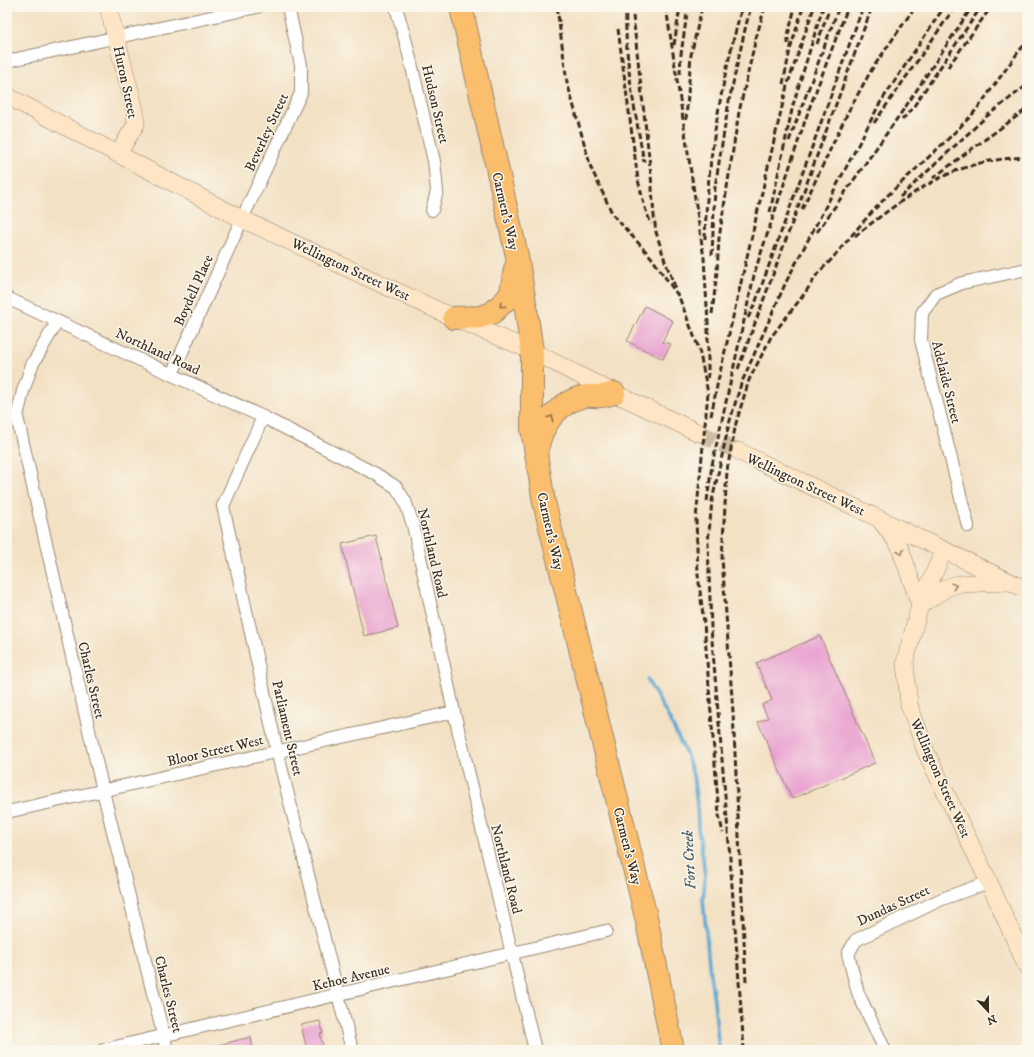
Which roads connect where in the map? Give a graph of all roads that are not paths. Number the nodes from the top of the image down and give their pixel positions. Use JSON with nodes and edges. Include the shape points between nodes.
{"nodes":[{"id":1,"x":108,"y":7,"type":"edge"},
{"id":2,"x":257,"y":7,"type":"edge"},
{"id":3,"x":288,"y":7,"type":"edge"},
{"id":4,"x":396,"y":7,"type":"edge"},
{"id":5,"x":461,"y":7,"type":"edge"},
{"id":6,"x":116,"y":37,"type":"junction"},
{"id":7,"x":7,"y":61,"type":"edge"},
{"id":8,"x":7,"y":96,"type":"edge"},
{"id":9,"x":118,"y":154,"type":"junction"},
{"id":10,"x":432,"y":210,"type":"dead end"},
{"id":11,"x":242,"y":219,"type":"junction"},
{"id":12,"x":517,"y":256,"type":"junction"},
{"id":13,"x":1027,"y":269,"type":"edge"},
{"id":14,"x":7,"y":298,"type":"edge"},
{"id":15,"x":454,"y":318,"type":"junction"},
{"id":16,"x":57,"y":322,"type":"junction"},
{"id":17,"x":532,"y":351,"type":"junction"},
{"id":18,"x":172,"y":374,"type":"junction"},
{"id":19,"x":614,"y":393,"type":"junction"},
{"id":20,"x":263,"y":417,"type":"junction"},
{"id":21,"x":699,"y":433,"type":"tunnel mouth"},
{"id":22,"x":738,"y":451,"type":"tunnel mouth"},
{"id":23,"x":536,"y":454,"type":"junction"},
{"id":24,"x":880,"y":519,"type":"junction"},
{"id":25,"x":968,"y":526,"type":"dead end"},
{"id":26,"x":944,"y":550,"type":"junction"},
{"id":27,"x":1022,"y":587,"type":"edge"},
{"id":28,"x":920,"y":605,"type":"junction"},
{"id":29,"x":454,"y":712,"type":"junction"},
{"id":30,"x":277,"y":750,"type":"junction"},
{"id":31,"x":102,"y":791,"type":"junction"},
{"id":32,"x":7,"y":812,"type":"edge"},
{"id":33,"x":989,"y":882,"type":"junction"},
{"id":34,"x":606,"y":931,"type":"dead end"},
{"id":35,"x":512,"y":954,"type":"junction"},
{"id":36,"x":1025,"y":958,"type":"edge"},
{"id":37,"x":339,"y":995,"type":"junction"},
{"id":38,"x":164,"y":1036,"type":"junction"},
{"id":39,"x":103,"y":1050,"type":"edge"},
{"id":40,"x":167,"y":1050,"type":"edge"},
{"id":41,"x":352,"y":1050,"type":"edge"},
{"id":42,"x":535,"y":1050,"type":"edge"},
{"id":43,"x":673,"y":1050,"type":"edge"},
{"id":44,"x":885,"y":1050,"type":"edge"}],
"edges":[{"from":1,"to":6,"type":"main road","name":"Huron Street"},
{"from":2,"to":6,"type":"street"},
{"from":3,"to":11,"type":"street","name":"Beverley Street","via":[[301,65],[301,93]]},
{"from":4,"to":10,"type":"street","name":"Hudson Street","via":[[434,161],[437,190]]},
{"from":5,"to":12,"type":"highway","name":"Carmen's Way"},
{"from":6,"to":7,"type":"street"},
{"from":6,"to":9,"type":"main road","name":"Huron Street","via":[[135,110],[136,124]]},
{"from":8,"to":9,"type":"main road","name":"Wellington Street West"},
{"from":9,"to":11,"type":"main road","name":"Wellington Street West"},
{"from":11,"to":15,"type":"main road","name":"Wellington Street West"},
{"from":11,"to":18,"type":"street","name":"Boydell Place"},
{"from":12,"to":15,"type":"highway","one_way":true,"via":[[511,292],[492,314]]},
{"from":12,"to":17,"type":"highway","name":"Carmen's Way"},
{"from":13,"to":25,"type":"street","name":"Adelaide Street","via":[[962,283],[936,294],[922,313],[921,340]]},
{"from":14,"to":16,"type":"street","name":"Northland Road"},
{"from":15,"to":17,"type":"main road","name":"Wellington Street West"},
{"from":16,"to":18,"type":"street","name":"Northland Road"},
{"from":16,"to":31,"type":"street","name":"Charles Street","via":[[32,365],[22,391],[17,418]]},
{"from":17,"to":19,"type":"main road","name":"Wellington Street West"},
{"from":17,"to":23,"type":"highway","name":"Carmen's Way","via":[[532,429]]},
{"from":18,"to":20,"type":"street","name":"Northland Road"},
{"from":19,"to":21,"type":"main road","name":"Wellington Street West"},
{"from":23,"to":19,"type":"highway","one_way":true,"via":[[538,439],[550,419],[567,403],[588,395],[602,396]]},
{"from":20,"to":29,"type":"street","name":"Northland Road","via":[[374,473],[396,487],[402,496],[413,525]]},
{"from":20,"to":30,"type":"street","name":"Parliament Street","via":[[222,506]]},
{"from":22,"to":24,"type":"main road","name":"Wellington Street West"},
{"from":23,"to":43,"type":"highway","name":"Carmen's Way","via":[[544,502],[646,917]]},
{"from":24,"to":26,"type":"main road","name":"Wellington Street West"},
{"from":24,"to":28,"type":"main road","one_way":true,"via":[[899,545]]},
{"from":26,"to":27,"type":"main road"},
{"from":26,"to":28,"type":"main road","name":"Wellington Street West"},
{"from":28,"to":27,"type":"main road","one_way":true,"via":[[948,587],[958,584]]},
{"from":28,"to":33,"type":"main road","name":"Wellington Street West","via":[[905,662],[909,704],[926,752]]},
{"from":29,"to":30,"type":"street","name":"Bloor Street West"},
{"from":29,"to":35,"type":"street","name":"Northland Road"},
{"from":30,"to":31,"type":"street","name":"Bloor Street West"},
{"from":30,"to":37,"type":"street","name":"Parliament Street"},
{"from":31,"to":32,"type":"street","name":"Bloor Street West"},
{"from":31,"to":38,"type":"street","name":"Charles Street"},
{"from":33,"to":36,"type":"main road","name":"Wellington Street West"},
{"from":33,"to":44,"type":"street","name":"Dundas Street","via":[[942,899],[856,940],[848,954],[858,993]]},
{"from":34,"to":35,"type":"street","name":"Kehoe Avenue"},
{"from":35,"to":37,"type":"street","name":"Kehoe Avenue"},
{"from":35,"to":42,"type":"street","name":"Northland Road"},
{"from":37,"to":38,"type":"street","name":"Kehoe Avenue"},
{"from":37,"to":41,"type":"street","name":"Parliament Street"},
{"from":38,"to":39,"type":"street","name":"Kehoe Avenue"},
{"from":38,"to":40,"type":"street","name":"Charles Street"}]}
